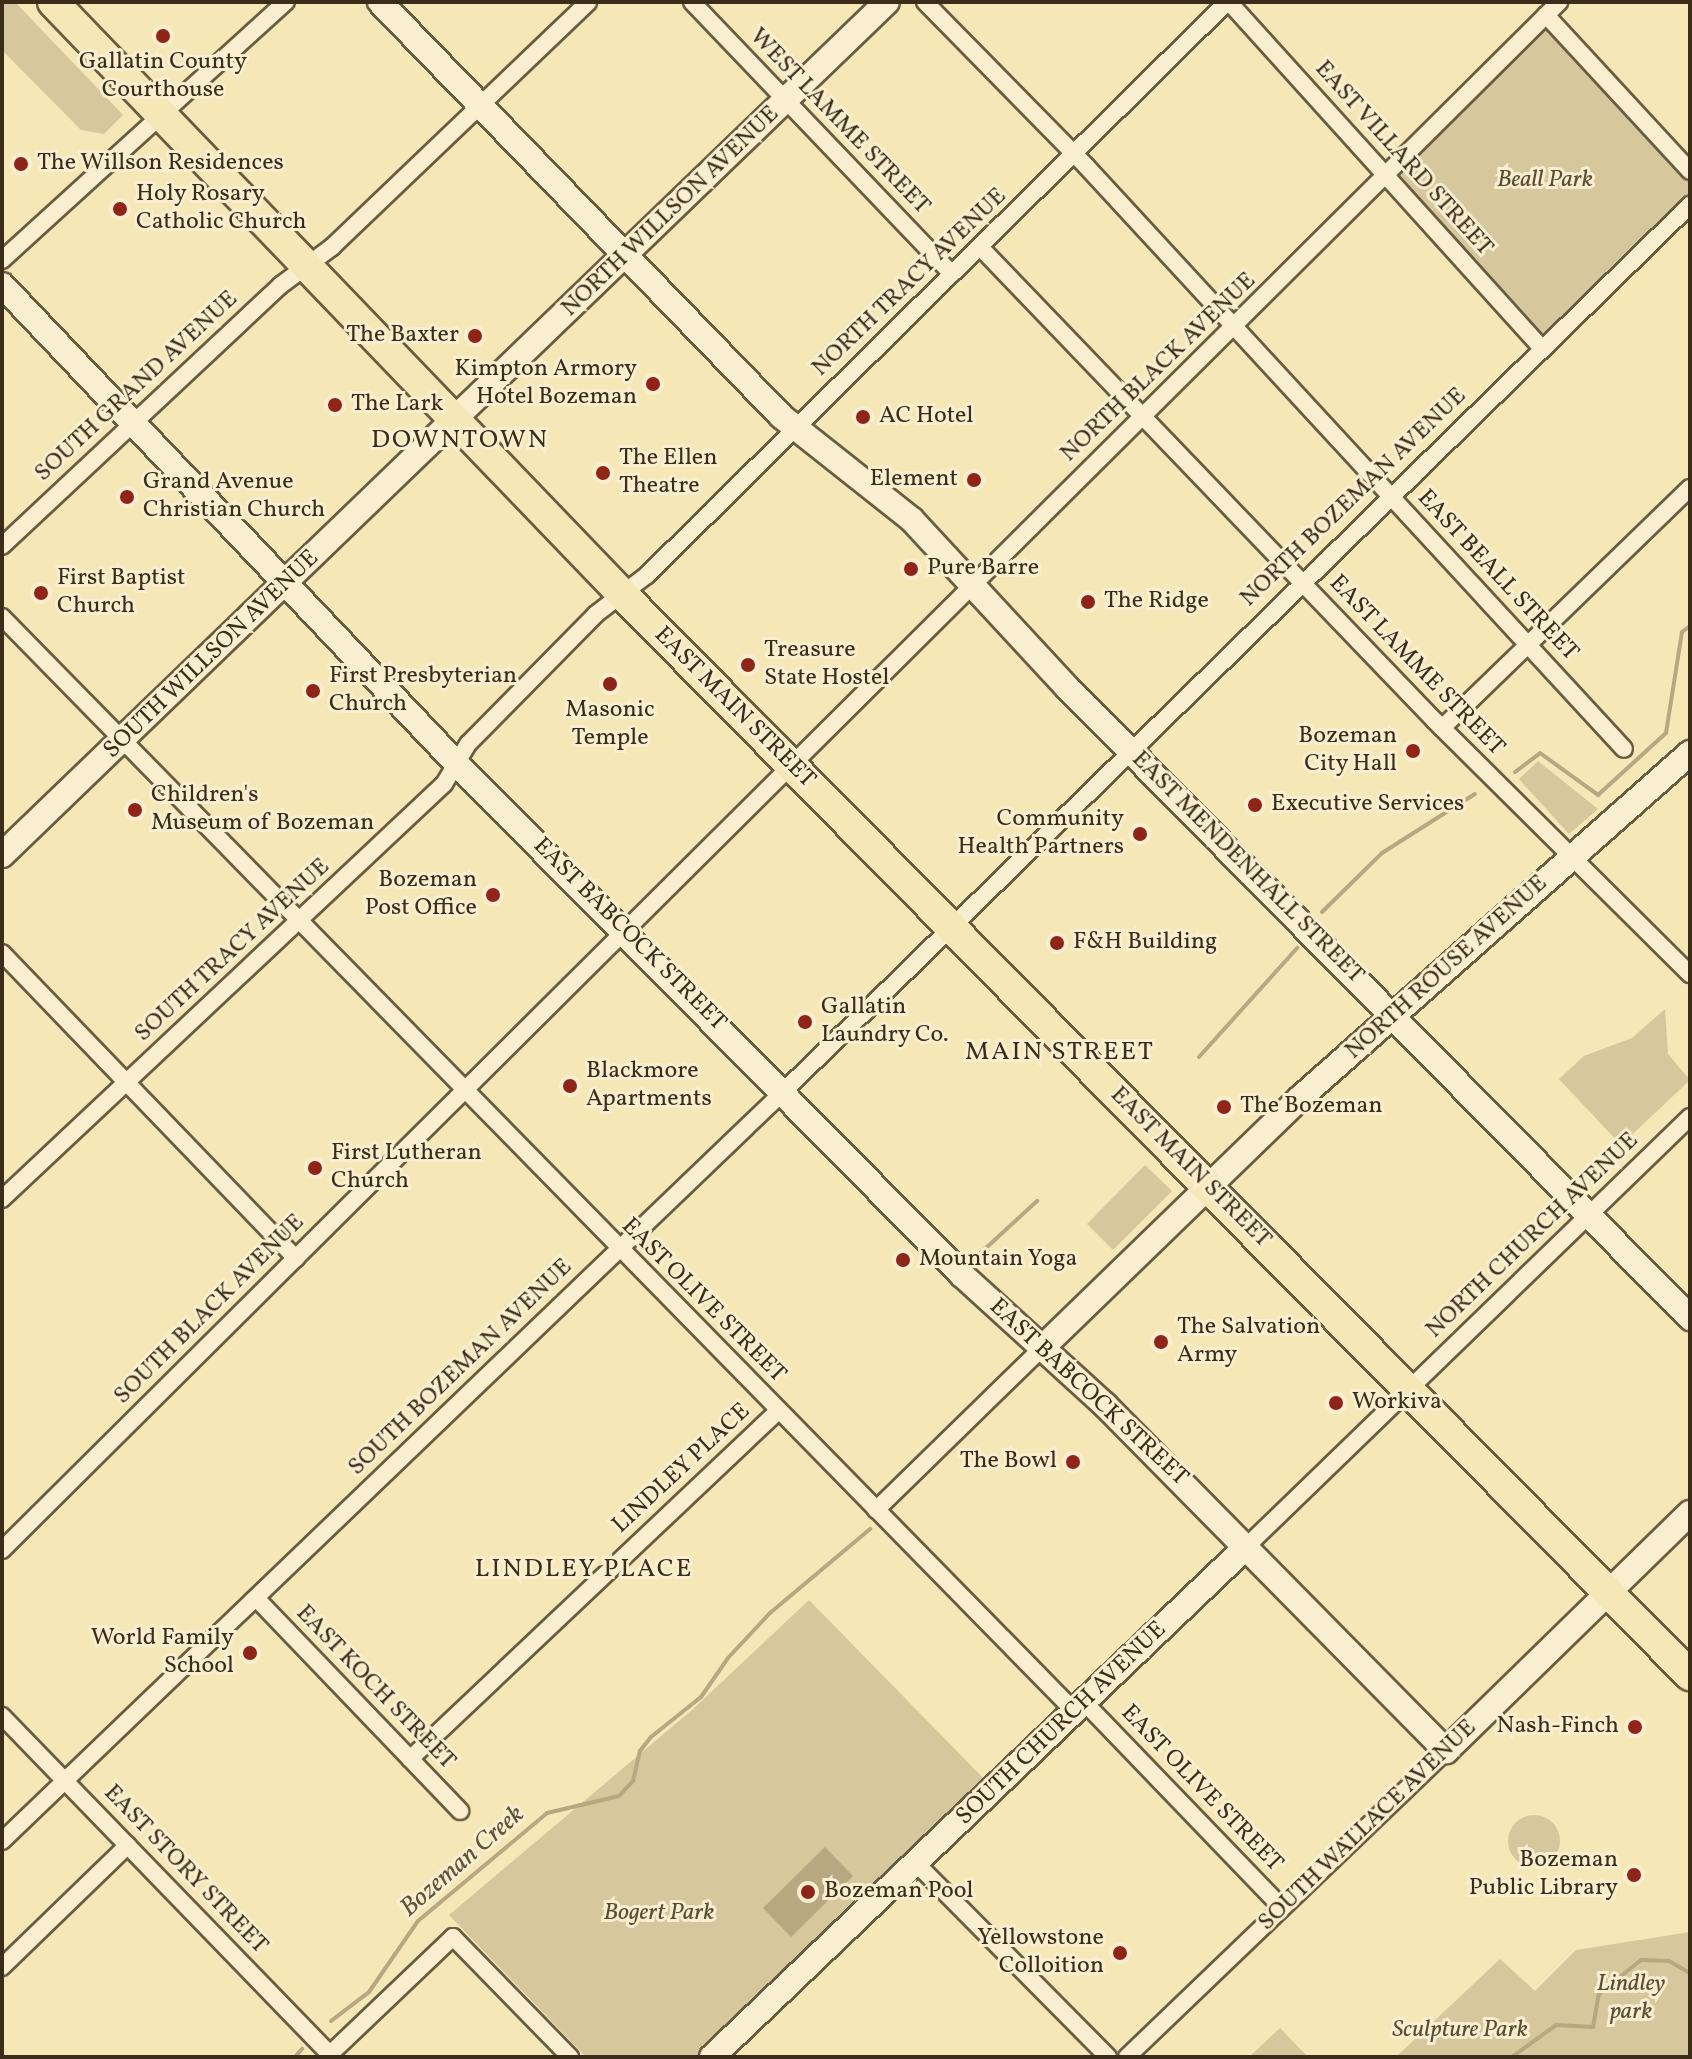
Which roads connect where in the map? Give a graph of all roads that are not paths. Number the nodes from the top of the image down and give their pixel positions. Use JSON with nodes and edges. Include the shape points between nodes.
{"nodes":[{"id":1,"x":53,"y":2,"type":"edge"},
{"id":2,"x":286,"y":2,"type":"edge"},
{"id":3,"x":380,"y":2,"type":"edge"},
{"id":4,"x":588,"y":2,"type":"edge"},
{"id":5,"x":692,"y":2,"type":"edge"},
{"id":6,"x":887,"y":2,"type":"edge"},
{"id":7,"x":925,"y":2,"type":"edge"},
{"id":8,"x":1228,"y":2,"type":"edge"},
{"id":9,"x":1559,"y":2,"type":"edge"},
{"id":10,"x":1546,"y":15,"type":"junction"},
{"id":11,"x":783,"y":102,"type":"junction"},
{"id":12,"x":479,"y":106,"type":"junction"},
{"id":13,"x":161,"y":115,"type":"junction"},
{"id":14,"x":1075,"y":155,"type":"junction"},
{"id":15,"x":1690,"y":171,"type":"edge"},
{"id":16,"x":1387,"y":177,"type":"junction"},
{"id":17,"x":1690,"y":205,"type":"edge"},
{"id":18,"x":980,"y":247,"type":"junction"},
{"id":19,"x":625,"y":256,"type":"junction"},
{"id":20,"x":2,"y":260,"type":"edge"},
{"id":21,"x":306,"y":265,"type":"junction"},
{"id":22,"x":952,"y":274,"type":"junction"},
{"id":23,"x":2,"y":285,"type":"edge"},
{"id":24,"x":1235,"y":327,"type":"junction"},
{"id":25,"x":1542,"y":348,"type":"junction"},
{"id":26,"x":1143,"y":418,"type":"junction"},
{"id":27,"x":453,"y":419,"type":"junction"},
{"id":28,"x":134,"y":424,"type":"junction"},
{"id":29,"x":797,"y":427,"type":"junction"},
{"id":30,"x":1690,"y":488,"type":"edge"},
{"id":31,"x":1390,"y":496,"type":"junction"},
{"id":32,"x":2,"y":546,"type":"edge"},
{"id":33,"x":286,"y":583,"type":"junction"},
{"id":34,"x":1301,"y":583,"type":"junction"},
{"id":35,"x":973,"y":586,"type":"junction"},
{"id":36,"x":622,"y":594,"type":"junction"},
{"id":37,"x":2,"y":617,"type":"edge"},
{"id":38,"x":1528,"y":645,"type":"junction"},
{"id":39,"x":1442,"y":728,"type":"junction"},
{"id":40,"x":123,"y":743,"type":"junction"},
{"id":41,"x":1624,"y":749,"type":"dead end"},
{"id":42,"x":1130,"y":751,"type":"junction"},
{"id":43,"x":1690,"y":753,"type":"edge"},
{"id":44,"x":457,"y":764,"type":"junction"},
{"id":45,"x":793,"y":767,"type":"junction"},
{"id":46,"x":2,"y":855,"type":"edge"},
{"id":47,"x":1572,"y":856,"type":"junction"},
{"id":48,"x":298,"y":923,"type":"junction"},
{"id":49,"x":951,"y":928,"type":"junction"},
{"id":50,"x":625,"y":929,"type":"junction"},
{"id":51,"x":2,"y":953,"type":"edge"},
{"id":52,"x":1690,"y":974,"type":"edge"},
{"id":53,"x":1393,"y":1015,"type":"junction"},
{"id":54,"x":127,"y":1083,"type":"junction"},
{"id":55,"x":462,"y":1091,"type":"junction"},
{"id":56,"x":783,"y":1092,"type":"junction"},
{"id":57,"x":1690,"y":1117,"type":"edge"},
{"id":58,"x":1210,"y":1188,"type":"junction"},
{"id":59,"x":2,"y":1199,"type":"edge"},
{"id":60,"x":1588,"y":1214,"type":"junction"},
{"id":61,"x":619,"y":1250,"type":"junction"},
{"id":62,"x":296,"y":1259,"type":"junction"},
{"id":63,"x":1690,"y":1318,"type":"edge"},
{"id":64,"x":1042,"y":1348,"type":"junction"},
{"id":65,"x":1409,"y":1390,"type":"junction"},
{"id":66,"x":778,"y":1411,"type":"junction"},
{"id":67,"x":876,"y":1510,"type":"junction"},
{"id":68,"x":1690,"y":1513,"type":"edge"},
{"id":69,"x":1246,"y":1547,"type":"junction"},
{"id":70,"x":2,"y":1550,"type":"edge"},
{"id":71,"x":1608,"y":1594,"type":"junction"},
{"id":72,"x":256,"y":1598,"type":"junction"},
{"id":73,"x":1690,"y":1675,"type":"edge"},
{"id":74,"x":1080,"y":1708,"type":"junction"},
{"id":75,"x":2,"y":1716,"type":"edge"},
{"id":76,"x":1446,"y":1751,"type":"junction"},
{"id":77,"x":410,"y":1759,"type":"junction"},
{"id":78,"x":64,"y":1780,"type":"junction"},
{"id":79,"x":460,"y":1811,"type":"dead end"},
{"id":80,"x":2,"y":1841,"type":"edge"},
{"id":81,"x":128,"y":1845,"type":"junction"},
{"id":82,"x":916,"y":1863,"type":"junction"},
{"id":83,"x":1282,"y":1908,"type":"junction"},
{"id":84,"x":2,"y":1967,"type":"edge"},
{"id":85,"x":329,"y":2056,"type":"edge"},
{"id":86,"x":570,"y":2057,"type":"edge"},
{"id":87,"x":712,"y":2057,"type":"edge"},
{"id":88,"x":1108,"y":2057,"type":"edge"},
{"id":89,"x":1127,"y":2057,"type":"edge"}],
"edges":[{"from":1,"to":13,"type":"highway","name":"EAST MAIN STREET"},
{"from":2,"to":13,"type":"street"},
{"from":3,"to":12,"type":"street","name":"EAST MENDENHALL STREET"},
{"from":4,"to":12,"type":"street","name":"SOUTH GRAND AVENUE"},
{"from":5,"to":11,"type":"street","name":"WEST LAMME STREET"},
{"from":6,"to":11,"type":"street","name":"NORTH WILLSON AVENUE"},
{"from":7,"to":14,"type":"street","name":"EAST BEALL STREET"},
{"from":8,"to":14,"type":"street","name":"NORTH TRACY AVENUE"},
{"from":8,"to":16,"type":"street","name":"EAST VILLARD STREET"},
{"from":9,"to":10,"type":"street","name":"NORTH BLACK AVENUE"},
{"from":10,"to":15,"type":"street"},
{"from":10,"to":16,"type":"street","name":"NORTH BLACK AVENUE"},
{"from":11,"to":19,"type":"street","name":"NORTH WILLSON AVENUE"},
{"from":11,"to":22,"type":"street","name":"WEST LAMME STREET"},
{"from":12,"to":19,"type":"street","name":"EAST MENDENHALL STREET"},
{"from":12,"to":21,"type":"street","name":"SOUTH GRAND AVENUE","via":[[332,247]]},
{"from":13,"to":20,"type":"street"},
{"from":13,"to":21,"type":"highway","name":"EAST MAIN STREET"},
{"from":14,"to":18,"type":"street","name":"NORTH TRACY AVENUE"},
{"from":14,"to":24,"type":"street","name":"EAST BEALL STREET"},
{"from":16,"to":24,"type":"street","name":"NORTH BLACK AVENUE"},
{"from":16,"to":25,"type":"street","name":"EAST VILLARD STREET"},
{"from":17,"to":25,"type":"street","name":"NORTH BOZEMAN AVENUE"},
{"from":18,"to":22,"type":"street","name":"NORTH TRACY AVENUE"},
{"from":18,"to":26,"type":"street","name":"EAST LAMME STREET"},
{"from":19,"to":27,"type":"street","name":"NORTH WILLSON AVENUE","via":[[481,399]]},
{"from":19,"to":29,"type":"street","name":"EAST MENDENHALL STREET"},
{"from":21,"to":27,"type":"highway","name":"EAST MAIN STREET"},
{"from":21,"to":28,"type":"street","name":"SOUTH GRAND AVENUE"},
{"from":22,"to":29,"type":"street","name":"NORTH TRACY AVENUE"},
{"from":23,"to":28,"type":"street","name":"EAST BABCOCK STREET"},
{"from":24,"to":26,"type":"street","name":"NORTH BLACK AVENUE"},
{"from":24,"to":31,"type":"street","name":"EAST BEALL STREET"},
{"from":25,"to":31,"type":"street","name":"NORTH BOZEMAN AVENUE"},
{"from":26,"to":34,"type":"street","name":"EAST LAMME STREET"},
{"from":26,"to":35,"type":"street","name":"NORTH BLACK AVENUE"},
{"from":27,"to":33,"type":"street","name":"SOUTH WILLSON AVENUE"},
{"from":27,"to":36,"type":"highway","name":"EAST MAIN STREET"},
{"from":28,"to":32,"type":"street","name":"SOUTH GRAND AVENUE"},
{"from":28,"to":33,"type":"street","name":"EAST BABCOCK STREET"},
{"from":29,"to":35,"type":"street","name":"EAST MENDENHALL STREET","via":[[912,520]]},
{"from":29,"to":36,"type":"street","name":"NORTH TRACY AVENUE"},
{"from":30,"to":38,"type":"street"},
{"from":31,"to":34,"type":"street","name":"NORTH BOZEMAN AVENUE"},
{"from":31,"to":38,"type":"street","name":"EAST BEALL STREET"},
{"from":33,"to":40,"type":"street","name":"SOUTH WILLSON AVENUE"},
{"from":33,"to":44,"type":"street","name":"EAST BABCOCK STREET"},
{"from":34,"to":39,"type":"street","name":"EAST LAMME STREET"},
{"from":34,"to":42,"type":"street","name":"NORTH BOZEMAN AVENUE"},
{"from":35,"to":42,"type":"street","name":"EAST MENDENHALL STREET"},
{"from":35,"to":45,"type":"street","name":"NORTH BLACK AVENUE"},
{"from":36,"to":44,"type":"street","name":"SOUTH TRACY AVENUE","via":[[532,678],[468,744]]},
{"from":36,"to":45,"type":"highway","name":"EAST MAIN STREET"},
{"from":37,"to":40,"type":"street","name":"EAST OLIVE STREET"},
{"from":38,"to":39,"type":"street"},
{"from":38,"to":41,"type":"street","name":"EAST BEALL STREET"},
{"from":39,"to":47,"type":"street","name":"EAST LAMME STREET"},
{"from":40,"to":46,"type":"street","name":"SOUTH WILLSON AVENUE"},
{"from":40,"to":48,"type":"street","name":"EAST OLIVE STREET"},
{"from":42,"to":49,"type":"street","name":"NORTH BOZEMAN AVENUE"},
{"from":42,"to":53,"type":"street","name":"EAST MENDENHALL STREET"},
{"from":43,"to":47,"type":"street","name":"NORTH ROUSE AVENUE"},
{"from":44,"to":48,"type":"street","name":"SOUTH TRACY AVENUE","via":[[444,784]]},
{"from":44,"to":50,"type":"street","name":"EAST BABCOCK STREET"},
{"from":45,"to":49,"type":"highway","name":"EAST MAIN STREET"},
{"from":45,"to":50,"type":"street","name":"SOUTH BLACK AVENUE"},
{"from":47,"to":52,"type":"street","name":"EAST LAMME STREET"},
{"from":47,"to":53,"type":"street","name":"NORTH ROUSE AVENUE"},
{"from":48,"to":54,"type":"street","name":"SOUTH TRACY AVENUE"},
{"from":48,"to":55,"type":"street","name":"EAST OLIVE STREET"},
{"from":49,"to":56,"type":"street","name":"SOUTH BOZEMAN AVENUE"},
{"from":49,"to":58,"type":"highway","name":"EAST MAIN STREET"},
{"from":50,"to":55,"type":"street","name":"SOUTH BLACK AVENUE"},
{"from":50,"to":56,"type":"street","name":"EAST BABCOCK STREET"},
{"from":51,"to":54,"type":"street"},
{"from":53,"to":58,"type":"street","name":"NORTH ROUSE AVENUE"},
{"from":53,"to":60,"type":"street","name":"EAST MENDENHALL STREET"},
{"from":54,"to":59,"type":"street","name":"SOUTH TRACY AVENUE"},
{"from":54,"to":62,"type":"street"},
{"from":55,"to":61,"type":"street","name":"EAST OLIVE STREET"},
{"from":55,"to":62,"type":"street","name":"SOUTH BLACK AVENUE"},
{"from":56,"to":61,"type":"street","name":"SOUTH BOZEMAN AVENUE"},
{"from":56,"to":64,"type":"street","name":"EAST BABCOCK STREET","via":[[961,1274]]},
{"from":57,"to":60,"type":"street","name":"NORTH CHURCH AVENUE"},
{"from":58,"to":64,"type":"street","name":"NORTH ROUSE AVENUE"},
{"from":58,"to":65,"type":"highway","name":"EAST MAIN STREET"},
{"from":60,"to":63,"type":"street","name":"EAST MENDENHALL STREET"},
{"from":60,"to":65,"type":"street","name":"NORTH CHURCH AVENUE"},
{"from":61,"to":66,"type":"street","name":"EAST OLIVE STREET"},
{"from":61,"to":72,"type":"street","name":"SOUTH BOZEMAN AVENUE"},
{"from":62,"to":70,"type":"street","name":"SOUTH BLACK AVENUE"},
{"from":64,"to":67,"type":"street"},
{"from":64,"to":69,"type":"street","name":"EAST BABCOCK STREET"},
{"from":65,"to":69,"type":"street","name":"SOUTH CHURCH AVENUE"},
{"from":65,"to":71,"type":"highway","name":"EAST MAIN STREET"},
{"from":66,"to":67,"type":"street","name":"EAST OLIVE STREET"},
{"from":66,"to":77,"type":"street","name":"LINDLEY PLACE"},
{"from":67,"to":74,"type":"street","name":"EAST OLIVE STREET"},
{"from":68,"to":71,"type":"street","name":"SOUTH WALLACE AVENUE"},
{"from":69,"to":74,"type":"street","name":"SOUTH CHURCH AVENUE"},
{"from":69,"to":76,"type":"street","name":"EAST BABCOCK STREET"},
{"from":71,"to":73,"type":"highway","name":"EAST MAIN STREET"},
{"from":71,"to":76,"type":"street","name":"SOUTH WALLACE AVENUE"},
{"from":72,"to":77,"type":"street","name":"EAST KOCH STREET"},
{"from":72,"to":78,"type":"street","name":"SOUTH BOZEMAN AVENUE"},
{"from":74,"to":82,"type":"street","name":"SOUTH CHURCH AVENUE"},
{"from":74,"to":83,"type":"street","name":"EAST OLIVE STREET"},
{"from":75,"to":78,"type":"street","name":"EAST STORY STREET"},
{"from":76,"to":83,"type":"street","name":"SOUTH WALLACE AVENUE"},
{"from":77,"to":79,"type":"street","name":"EAST KOCH STREET"},
{"from":78,"to":80,"type":"street","name":"SOUTH BOZEMAN AVENUE"},
{"from":78,"to":81,"type":"street","name":"EAST STORY STREET"},
{"from":81,"to":84,"type":"street"},
{"from":81,"to":85,"type":"street","name":"EAST STORY STREET"},
{"from":82,"to":87,"type":"street","name":"SOUTH CHURCH AVENUE"},
{"from":82,"to":88,"type":"street"},
{"from":83,"to":89,"type":"street","name":"SOUTH WALLACE AVENUE"},
{"from":85,"to":86,"type":"street","via":[[453,1937]]}]}
